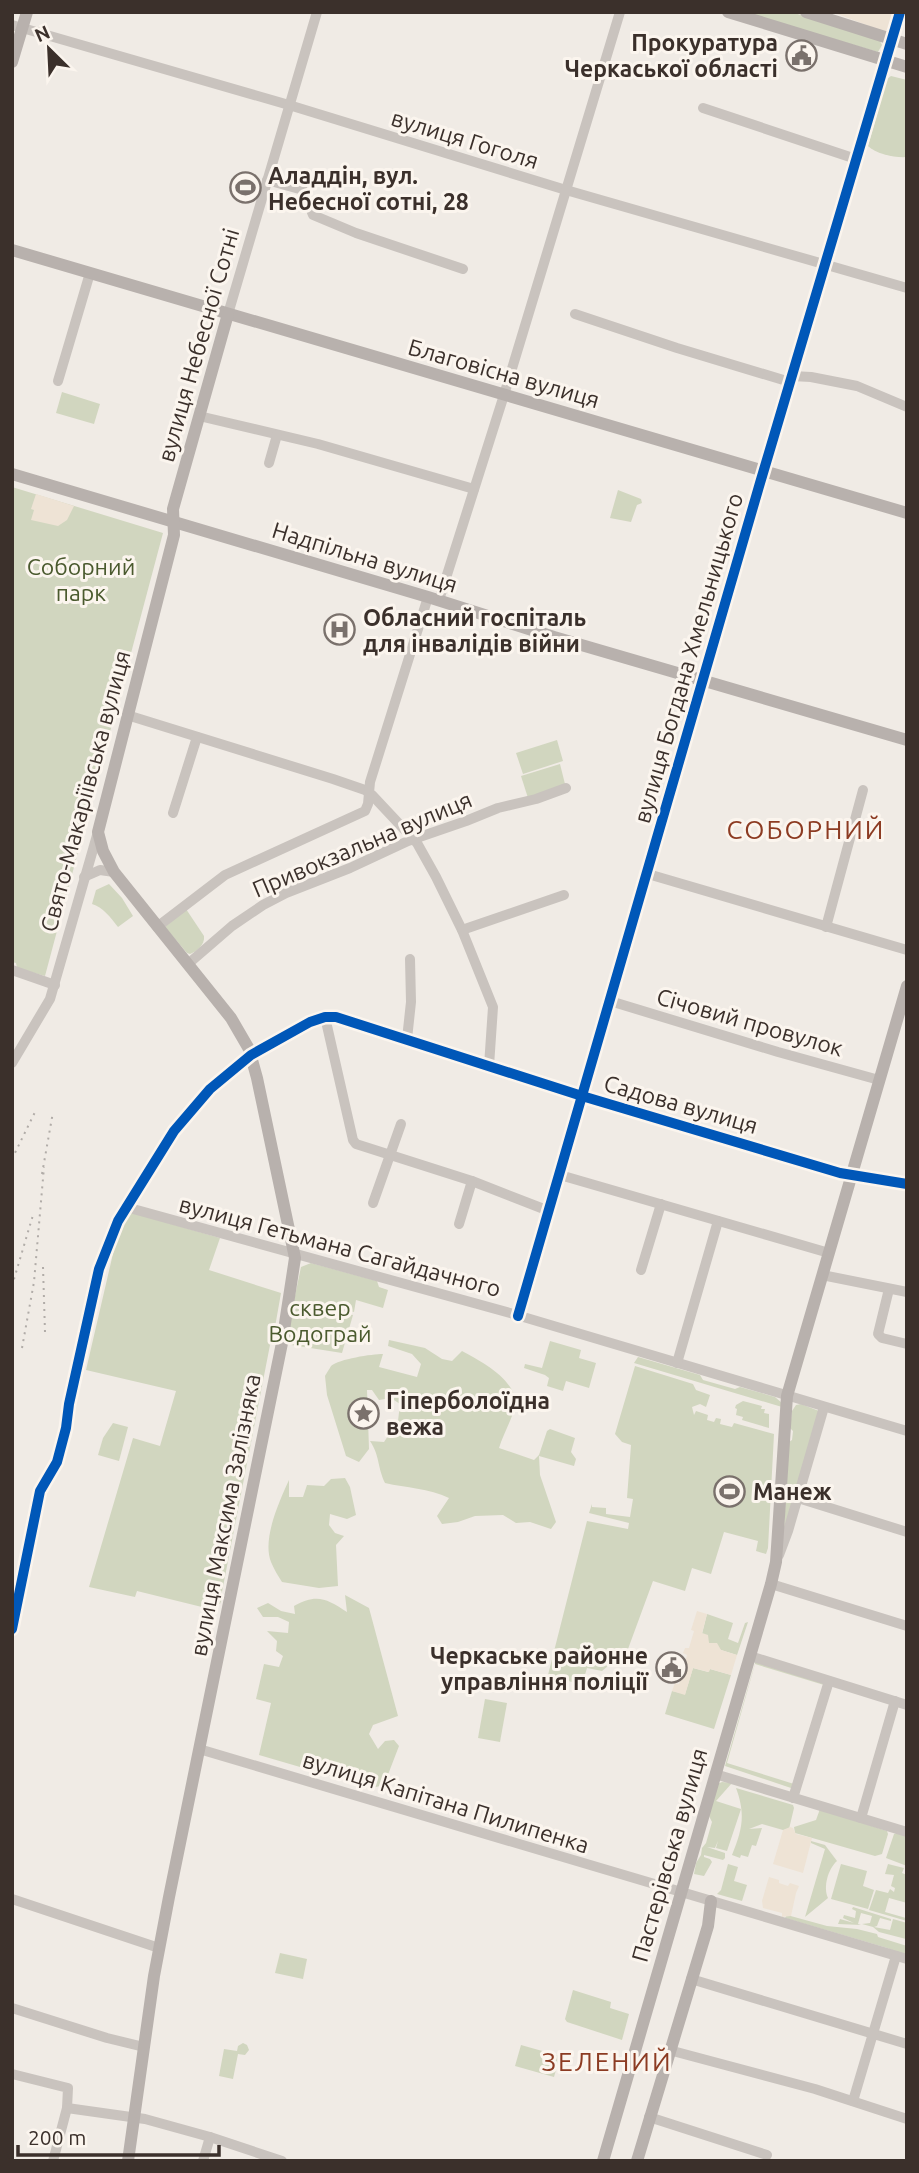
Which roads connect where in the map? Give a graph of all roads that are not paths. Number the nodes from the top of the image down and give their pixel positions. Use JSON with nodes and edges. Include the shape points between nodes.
{"nodes":[{"id":1,"x":27,"y":12,"type":"edge"},
{"id":2,"x":317,"y":12,"type":"edge"},
{"id":3,"x":620,"y":12,"type":"edge"},
{"id":4,"x":728,"y":12,"type":"edge"},
{"id":5,"x":806,"y":12,"type":"edge"},
{"id":6,"x":900,"y":12,"type":"edge"},
{"id":7,"x":17,"y":27,"type":"edge"},
{"id":8,"x":891,"y":40,"type":"junction"},
{"id":9,"x":907,"y":44,"type":"edge"},
{"id":10,"x":885,"y":60,"type":"junction"},
{"id":11,"x":12,"y":62,"type":"edge"},
{"id":12,"x":907,"y":67,"type":"edge"},
{"id":13,"x":289,"y":106,"type":"junction"},
{"id":14,"x":703,"y":108,"type":"dead end"},
{"id":15,"x":856,"y":159,"type":"junction"},
{"id":16,"x":267,"y":180,"type":"junction"},
{"id":17,"x":566,"y":190,"type":"junction"},
{"id":18,"x":12,"y":250,"type":"edge"},
{"id":19,"x":825,"y":264,"type":"junction"},
{"id":20,"x":463,"y":269,"type":"dead end"},
{"id":21,"x":90,"y":273,"type":"junction"},
{"id":22,"x":907,"y":288,"type":"edge"},
{"id":23,"x":228,"y":314,"type":"junction"},
{"id":24,"x":575,"y":314,"type":"dead end"},
{"id":25,"x":791,"y":379,"type":"junction"},
{"id":26,"x":58,"y":381,"type":"dead end"},
{"id":27,"x":504,"y":395,"type":"junction"},
{"id":28,"x":907,"y":407,"type":"edge"},
{"id":29,"x":199,"y":416,"type":"junction"},
{"id":30,"x":276,"y":435,"type":"junction"},
{"id":31,"x":269,"y":463,"type":"dead end"},
{"id":32,"x":764,"y":471,"type":"junction"},
{"id":33,"x":12,"y":474,"type":"edge"},
{"id":34,"x":474,"y":489,"type":"junction"},
{"id":35,"x":907,"y":513,"type":"edge"},
{"id":36,"x":173,"y":521,"type":"junction"},
{"id":37,"x":433,"y":599,"type":"junction"},
{"id":38,"x":703,"y":680,"type":"junction"},
{"id":39,"x":127,"y":715,"type":"junction"},
{"id":40,"x":197,"y":737,"type":"junction"},
{"id":41,"x":907,"y":740,"type":"edge"},
{"id":42,"x":566,"y":788,"type":"dead end"},
{"id":43,"x":863,"y":790,"type":"dead end"},
{"id":44,"x":368,"y":791,"type":"junction"},
{"id":45,"x":173,"y":813,"type":"dead end"},
{"id":46,"x":98,"y":832,"type":"junction"},
{"id":47,"x":414,"y":839,"type":"junction"},
{"id":48,"x":114,"y":872,"type":"junction"},
{"id":49,"x":648,"y":874,"type":"junction"},
{"id":50,"x":84,"y":877,"type":"junction"},
{"id":51,"x":564,"y":895,"type":"dead end"},
{"id":52,"x":157,"y":926,"type":"junction"},
{"id":53,"x":826,"y":927,"type":"junction"},
{"id":54,"x":462,"y":930,"type":"junction"},
{"id":55,"x":907,"y":950,"type":"edge"},
{"id":56,"x":410,"y":959,"type":"dead end"},
{"id":57,"x":188,"y":964,"type":"junction"},
{"id":58,"x":12,"y":970,"type":"edge"},
{"id":59,"x":55,"y":985,"type":"junction"},
{"id":60,"x":907,"y":986,"type":"edge"},
{"id":61,"x":610,"y":1001,"type":"junction"},
{"id":62,"x":325,"y":1017,"type":"junction"},
{"id":63,"x":407,"y":1039,"type":"junction"},
{"id":64,"x":251,"y":1055,"type":"junction"},
{"id":65,"x":12,"y":1063,"type":"edge"},
{"id":66,"x":489,"y":1066,"type":"junction"},
{"id":67,"x":879,"y":1080,"type":"junction"},
{"id":68,"x":582,"y":1096,"type":"junction"},
{"id":69,"x":401,"y":1124,"type":"dead end"},
{"id":70,"x":390,"y":1155,"type":"junction"},
{"id":71,"x":560,"y":1175,"type":"junction"},
{"id":72,"x":852,"y":1175,"type":"junction"},
{"id":73,"x":472,"y":1181,"type":"junction"},
{"id":74,"x":907,"y":1184,"type":"edge"},
{"id":75,"x":373,"y":1203,"type":"dead end"},
{"id":76,"x":661,"y":1204,"type":"junction"},
{"id":77,"x":126,"y":1207,"type":"junction"},
{"id":78,"x":549,"y":1211,"type":"junction"},
{"id":79,"x":718,"y":1221,"type":"junction"},
{"id":80,"x":459,"y":1224,"type":"dead end"},
{"id":81,"x":295,"y":1253,"type":"junction"},
{"id":82,"x":829,"y":1253,"type":"junction"},
{"id":83,"x":641,"y":1270,"type":"dead end"},
{"id":84,"x":822,"y":1275,"type":"junction"},
{"id":85,"x":889,"y":1289,"type":"junction"},
{"id":86,"x":907,"y":1292,"type":"edge"},
{"id":87,"x":518,"y":1316,"type":"junction"},
{"id":88,"x":907,"y":1344,"type":"edge"},
{"id":89,"x":677,"y":1363,"type":"junction"},
{"id":90,"x":787,"y":1396,"type":"junction"},
{"id":91,"x":824,"y":1407,"type":"junction"},
{"id":92,"x":907,"y":1431,"type":"edge"},
{"id":93,"x":798,"y":1497,"type":"junction"},
{"id":94,"x":907,"y":1532,"type":"edge"},
{"id":95,"x":776,"y":1562,"type":"junction"},
{"id":96,"x":771,"y":1584,"type":"junction"},
{"id":97,"x":907,"y":1626,"type":"edge"},
{"id":98,"x":12,"y":1629,"type":"edge"},
{"id":99,"x":750,"y":1656,"type":"junction"},
{"id":100,"x":829,"y":1681,"type":"junction"},
{"id":101,"x":895,"y":1701,"type":"junction"},
{"id":102,"x":907,"y":1704,"type":"edge"},
{"id":103,"x":199,"y":1749,"type":"junction"},
{"id":104,"x":715,"y":1774,"type":"junction"},
{"id":105,"x":793,"y":1798,"type":"junction"},
{"id":106,"x":860,"y":1818,"type":"junction"},
{"id":107,"x":907,"y":1832,"type":"edge"},
{"id":108,"x":681,"y":1892,"type":"junction"},
{"id":109,"x":12,"y":1899,"type":"edge"},
{"id":110,"x":711,"y":1901,"type":"junction"},
{"id":111,"x":159,"y":1948,"type":"junction"},
{"id":112,"x":896,"y":1956,"type":"junction"},
{"id":113,"x":907,"y":1959,"type":"edge"},
{"id":114,"x":691,"y":1979,"type":"junction"},
{"id":115,"x":12,"y":2008,"type":"edge"},
{"id":116,"x":874,"y":2034,"type":"junction"},
{"id":117,"x":907,"y":2043,"type":"edge"},
{"id":118,"x":144,"y":2047,"type":"junction"},
{"id":119,"x":669,"y":2050,"type":"junction"},
{"id":120,"x":12,"y":2074,"type":"edge"},
{"id":121,"x":853,"y":2101,"type":"junction"},
{"id":122,"x":67,"y":2108,"type":"junction"},
{"id":123,"x":134,"y":2116,"type":"junction"},
{"id":124,"x":649,"y":2117,"type":"junction"},
{"id":125,"x":907,"y":2119,"type":"edge"},
{"id":126,"x":210,"y":2137,"type":"junction"},
{"id":127,"x":767,"y":2155,"type":"dead end"},
{"id":128,"x":54,"y":2161,"type":"edge"},
{"id":129,"x":128,"y":2161,"type":"edge"},
{"id":130,"x":204,"y":2161,"type":"edge"},
{"id":131,"x":280,"y":2161,"type":"edge"},
{"id":132,"x":603,"y":2161,"type":"edge"},
{"id":133,"x":637,"y":2161,"type":"edge"}],
"edges":[{"from":1,"to":7,"type":"main road"},
{"from":2,"to":13,"type":"street","name":"вулиця Небесної Сотні"},
{"from":3,"to":17,"type":"street"},
{"from":4,"to":10,"type":"main road"},
{"from":5,"to":8,"type":"main road"},
{"from":6,"to":8,"type":"street","name":"вулиця Богдана Хмельницького"},
{"from":7,"to":11,"type":"main road"},
{"from":7,"to":13,"type":"street","name":"вулиця Гоголя"},
{"from":8,"to":9,"type":"main road"},
{"from":8,"to":10,"type":"street","name":"вулиця Богдана Хмельницького"},
{"from":10,"to":12,"type":"main road"},
{"from":10,"to":15,"type":"street","name":"вулиця Богдана Хмельницького"},
{"from":13,"to":16,"type":"street","name":"вулиця Небесної Сотні"},
{"from":13,"to":17,"type":"street","name":"вулиця Гоголя"},
{"from":14,"to":15,"type":"street"},
{"from":15,"to":19,"type":"street","name":"вулиця Богдана Хмельницького"},
{"from":16,"to":20,"type":"street","via":[[303,190],[313,215]]},
{"from":16,"to":23,"type":"street","name":"вулиця Небесної Сотні"},
{"from":17,"to":19,"type":"street","name":"вулиця Гоголя"},
{"from":17,"to":27,"type":"street"},
{"from":18,"to":21,"type":"main road","name":"Благовісна вулиця"},
{"from":19,"to":22,"type":"street","name":"вулиця Гоголя"},
{"from":19,"to":25,"type":"street","name":"вулиця Богдана Хмельницького"},
{"from":21,"to":23,"type":"main road","name":"Благовісна вулиця"},
{"from":21,"to":26,"type":"street"},
{"from":23,"to":27,"type":"main road","name":"Благовісна вулиця"},
{"from":23,"to":29,"type":"main road","name":"вулиця Небесної Сотні"},
{"from":24,"to":25,"type":"street"},
{"from":25,"to":28,"type":"street","via":[[811,377],[863,388]]},
{"from":25,"to":32,"type":"street","name":"вулиця Богдана Хмельницького"},
{"from":27,"to":32,"type":"main road","name":"Благовісна вулиця"},
{"from":27,"to":34,"type":"street"},
{"from":29,"to":30,"type":"street"},
{"from":29,"to":36,"type":"main road","name":"вулиця Небесної Сотні"},
{"from":30,"to":31,"type":"street"},
{"from":30,"to":34,"type":"street"},
{"from":32,"to":35,"type":"main road","name":"Благовісна вулиця"},
{"from":32,"to":38,"type":"street","name":"вулиця Богдана Хмельницького"},
{"from":33,"to":36,"type":"main road","name":"Надпільна вулиця"},
{"from":34,"to":37,"type":"street"},
{"from":36,"to":37,"type":"main road","name":"Надпільна вулиця"},
{"from":36,"to":39,"type":"main road","name":"Свято-Макаріївська вулиця","via":[[174,536]]},
{"from":37,"to":38,"type":"main road","name":"Надпільна вулиця"},
{"from":37,"to":44,"type":"street"},
{"from":38,"to":41,"type":"main road","name":"Надпільна вулиця"},
{"from":38,"to":49,"type":"street","name":"вулиця Богдана Хмельницького"},
{"from":39,"to":40,"type":"street"},
{"from":39,"to":46,"type":"main road","name":"Свято-Макаріївська вулиця"},
{"from":40,"to":44,"type":"street"},
{"from":40,"to":45,"type":"street"},
{"from":42,"to":47,"type":"street","name":"Привокзальна вулиця"},
{"from":43,"to":53,"type":"street"},
{"from":44,"to":47,"type":"street"},
{"from":44,"to":52,"type":"street","via":[[363,813],[230,872]]},
{"from":46,"to":48,"type":"main road","name":"вулиця Максима Залізняка"},
{"from":46,"to":50,"type":"street","name":"Свято-Макаріївська вулиця"},
{"from":47,"to":54,"type":"street"},
{"from":47,"to":57,"type":"street","name":"Привокзальна вулиця","via":[[268,902],[223,932]]},
{"from":48,"to":50,"type":"street","via":[[100,870]]},
{"from":48,"to":52,"type":"main road","name":"вулиця Максима Залізняка"},
{"from":49,"to":53,"type":"street"},
{"from":49,"to":61,"type":"street","name":"вулиця Богдана Хмельницького"},
{"from":50,"to":59,"type":"street","name":"Свято-Макаріївська вулиця"},
{"from":51,"to":54,"type":"street"},
{"from":52,"to":57,"type":"main road","name":"вулиця Максима Залізняка"},
{"from":53,"to":55,"type":"street"},
{"from":54,"to":66,"type":"street","via":[[493,1007]]},
{"from":56,"to":63,"type":"street"},
{"from":57,"to":64,"type":"main road","name":"вулиця Максима Залізняка","via":[[231,1018]]},
{"from":58,"to":59,"type":"street"},
{"from":59,"to":65,"type":"street","name":"Свято-Макаріївська вулиця"},
{"from":60,"to":67,"type":"main road","name":"Пастерівська вулиця"},
{"from":61,"to":67,"type":"street","name":"Січовий провулок"},
{"from":61,"to":68,"type":"street","name":"вулиця Богдана Хмельницького"},
{"from":62,"to":63,"type":"street","name":"Садова вулиця"},
{"from":62,"to":64,"type":"street"},
{"from":62,"to":70,"type":"street","via":[[353,1140]]},
{"from":63,"to":66,"type":"street","name":"Садова вулиця"},
{"from":64,"to":77,"type":"street","via":[[186,1115]]},
{"from":64,"to":81,"type":"main road","name":"вулиця Максима Залізняка"},
{"from":66,"to":68,"type":"street","name":"Садова вулиця"},
{"from":67,"to":72,"type":"main road","name":"Пастерівська вулиця"},
{"from":68,"to":71,"type":"street","name":"вулиця Богдана Хмельницького"},
{"from":68,"to":72,"type":"street","name":"Садова вулиця"},
{"from":69,"to":70,"type":"street"},
{"from":70,"to":73,"type":"street"},
{"from":70,"to":75,"type":"street"},
{"from":71,"to":76,"type":"street"},
{"from":71,"to":78,"type":"street","name":"вулиця Богдана Хмельницького"},
{"from":72,"to":74,"type":"street","name":"Садова вулиця"},
{"from":72,"to":82,"type":"main road","name":"Пастерівська вулиця"},
{"from":73,"to":78,"type":"street"},
{"from":73,"to":80,"type":"street"},
{"from":76,"to":79,"type":"street"},
{"from":76,"to":83,"type":"street"},
{"from":77,"to":81,"type":"street","name":"вулиця Гетьмана Сагайдачного"},
{"from":77,"to":98,"type":"street","via":[[99,1269],[66,1428],[57,1461],[40,1491]]},
{"from":78,"to":87,"type":"street","name":"вулиця Богдана Хмельницького"},
{"from":79,"to":82,"type":"street"},
{"from":79,"to":89,"type":"street"},
{"from":81,"to":87,"type":"street","name":"вулиця Гетьмана Сагайдачного"},
{"from":81,"to":103,"type":"main road","name":"вулиця Максима Залізняка","via":[[280,1352]]},
{"from":82,"to":84,"type":"main road","name":"Пастерівська вулиця"},
{"from":84,"to":85,"type":"street"},
{"from":84,"to":90,"type":"main road","name":"Пастерівська вулиця"},
{"from":85,"to":86,"type":"street"},
{"from":85,"to":88,"type":"street","via":[[878,1334]]},
{"from":87,"to":89,"type":"street","name":"вулиця Гетьмана Сагайдачного"},
{"from":89,"to":90,"type":"street","name":"вулиця Гетьмана Сагайдачного"},
{"from":90,"to":91,"type":"street","name":"вулиця Гетьмана Сагайдачного"},
{"from":90,"to":95,"type":"main road","name":"Пастерівська вулиця"},
{"from":91,"to":92,"type":"street","name":"вулиця Гетьмана Сагайдачного"},
{"from":91,"to":93,"type":"street","name":"Пастерівська вулиця"},
{"from":93,"to":94,"type":"street"},
{"from":93,"to":95,"type":"street","name":"Пастерівська вулиця"},
{"from":95,"to":96,"type":"main road","name":"Пастерівська вулиця"},
{"from":96,"to":97,"type":"street"},
{"from":96,"to":99,"type":"main road","name":"Пастерівська вулиця"},
{"from":99,"to":100,"type":"street"},
{"from":99,"to":104,"type":"main road","name":"Пастерівська вулиця"},
{"from":100,"to":101,"type":"street"},
{"from":100,"to":105,"type":"street"},
{"from":101,"to":102,"type":"street"},
{"from":101,"to":106,"type":"street"},
{"from":103,"to":108,"type":"street","name":"вулиця Капітана Пилипенка"},
{"from":103,"to":111,"type":"main road","name":"вулиця Максима Залізняка"},
{"from":104,"to":105,"type":"street"},
{"from":104,"to":108,"type":"main road","name":"Пастерівська вулиця"},
{"from":105,"to":106,"type":"street"},
{"from":106,"to":107,"type":"street"},
{"from":108,"to":110,"type":"street","name":"вулиця Капітана Пилипенка"},
{"from":108,"to":132,"type":"main road","name":"Пастерівська вулиця"},
{"from":109,"to":111,"type":"street"},
{"from":110,"to":112,"type":"street","name":"вулиця Капітана Пилипенка"},
{"from":110,"to":114,"type":"main road"},
{"from":111,"to":118,"type":"main road","name":"вулиця Максима Залізняка"},
{"from":112,"to":113,"type":"street","name":"вулиця Капітана Пилипенка"},
{"from":112,"to":116,"type":"street"},
{"from":114,"to":116,"type":"street"},
{"from":114,"to":119,"type":"main road"},
{"from":115,"to":118,"type":"street"},
{"from":116,"to":117,"type":"street"},
{"from":116,"to":121,"type":"street"},
{"from":118,"to":123,"type":"main road","name":"вулиця Максима Залізняка"},
{"from":119,"to":121,"type":"street"},
{"from":119,"to":124,"type":"main road"},
{"from":120,"to":122,"type":"street","via":[[68,2088]]},
{"from":121,"to":125,"type":"street"},
{"from":122,"to":123,"type":"street"},
{"from":122,"to":128,"type":"street"},
{"from":123,"to":126,"type":"street"},
{"from":123,"to":129,"type":"main road","name":"вулиця Максима Залізняка"},
{"from":124,"to":127,"type":"street"},
{"from":124,"to":133,"type":"main road"},
{"from":126,"to":130,"type":"street"},
{"from":126,"to":131,"type":"street"}]}
